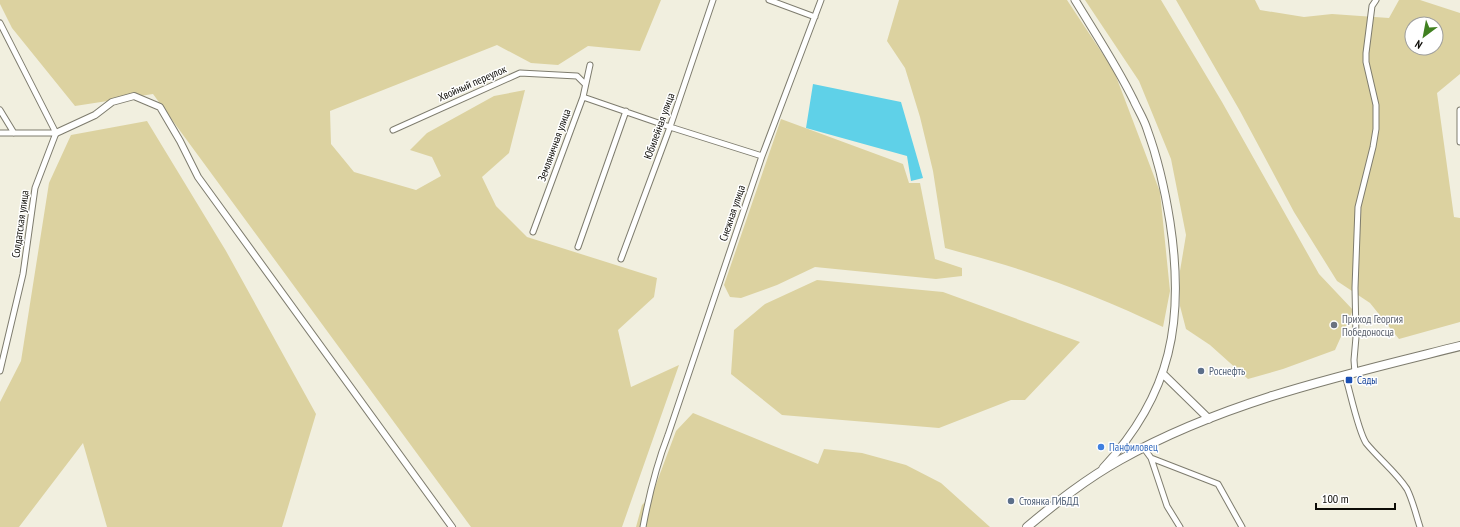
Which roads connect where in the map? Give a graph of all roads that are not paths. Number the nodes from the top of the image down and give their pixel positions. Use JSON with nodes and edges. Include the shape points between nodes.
{"nodes":[{"id":1,"x":713,"y":0,"type":"edge"},
{"id":2,"x":769,"y":0,"type":"edge"},
{"id":3,"x":821,"y":0,"type":"edge"},
{"id":4,"x":1074,"y":0,"type":"edge"},
{"id":5,"x":1376,"y":0,"type":"edge"},
{"id":6,"x":815,"y":17,"type":"junction"},
{"id":7,"x":0,"y":23,"type":"edge"},
{"id":8,"x":590,"y":64,"type":"dead end"},
{"id":9,"x":584,"y":84,"type":"junction"},
{"id":10,"x":582,"y":97,"type":"junction"},
{"id":11,"x":0,"y":110,"type":"edge"},
{"id":12,"x":1460,"y":110,"type":"edge"},
{"id":13,"x":626,"y":112,"type":"junction"},
{"id":14,"x":670,"y":127,"type":"junction"},
{"id":15,"x":393,"y":130,"type":"dead end"},
{"id":16,"x":56,"y":132,"type":"junction"},
{"id":17,"x":0,"y":133,"type":"edge"},
{"id":18,"x":14,"y":133,"type":"junction"},
{"id":19,"x":1460,"y":142,"type":"edge"},
{"id":20,"x":762,"y":156,"type":"junction"},
{"id":21,"x":533,"y":232,"type":"dead end"},
{"id":22,"x":578,"y":247,"type":"dead end"},
{"id":23,"x":621,"y":258,"type":"dead end"},
{"id":24,"x":1460,"y":346,"type":"edge"},
{"id":25,"x":0,"y":371,"type":"edge"},
{"id":26,"x":1355,"y":373,"type":"junction"},
{"id":27,"x":1163,"y":374,"type":"junction"},
{"id":28,"x":1345,"y":375,"type":"junction"},
{"id":29,"x":1209,"y":419,"type":"junction"},
{"id":30,"x":1143,"y":447,"type":"junction"},
{"id":31,"x":1151,"y":458,"type":"junction"},
{"id":32,"x":1099,"y":472,"type":"junction"},
{"id":33,"x":452,"y":527,"type":"edge"},
{"id":34,"x":643,"y":527,"type":"edge"},
{"id":35,"x":1027,"y":527,"type":"edge"},
{"id":36,"x":1180,"y":527,"type":"edge"},
{"id":37,"x":1242,"y":527,"type":"edge"},
{"id":38,"x":1420,"y":527,"type":"edge"}],
"edges":[{"from":1,"to":14,"type":"street","name":"Юбилейная улица"},
{"from":2,"to":6,"type":"street"},
{"from":3,"to":6,"type":"street","name":"Снежная улица"},
{"from":4,"to":27,"type":"main road","via":[[1119,70],[1147,127],[1159,167],[1173,244],[1176,293],[1171,343]]},
{"from":5,"to":26,"type":"street","via":[[1372,6],[1366,53],[1376,105],[1376,129],[1358,207]]},
{"from":6,"to":20,"type":"street","name":"Снежная улица"},
{"from":7,"to":16,"type":"street"},
{"from":8,"to":9,"type":"street","name":"Земляничная улица"},
{"from":9,"to":10,"type":"street","name":"Земляничная улица"},
{"from":9,"to":15,"type":"street","name":"Хвойный переулок","via":[[577,76],[520,73]]},
{"from":10,"to":13,"type":"street"},
{"from":10,"to":21,"type":"street","name":"Земляничная улица"},
{"from":11,"to":18,"type":"street"},
{"from":12,"to":19,"type":"street"},
{"from":13,"to":14,"type":"street"},
{"from":13,"to":22,"type":"street"},
{"from":14,"to":20,"type":"street"},
{"from":14,"to":23,"type":"street","name":"Юбилейная улица"},
{"from":16,"to":18,"type":"street"},
{"from":16,"to":25,"type":"street","name":"Солдатская улица","via":[[34,188],[23,274]]},
{"from":16,"to":33,"type":"street","via":[[95,115],[112,102],[134,96],[160,107],[198,177]]},
{"from":17,"to":18,"type":"street"},
{"from":20,"to":34,"type":"street","name":"Снежная улица","via":[[658,463]]},
{"from":24,"to":26,"type":"main road"},
{"from":26,"to":28,"type":"main road"},
{"from":27,"to":29,"type":"main road"},
{"from":27,"to":32,"type":"main road","via":[[1139,424],[1121,449]]},
{"from":28,"to":29,"type":"main road","via":[[1255,401]]},
{"from":28,"to":38,"type":"street","via":[[1366,442],[1407,490]]},
{"from":29,"to":30,"type":"main road"},
{"from":30,"to":31,"type":"street"},
{"from":30,"to":32,"type":"main road"},
{"from":31,"to":36,"type":"street","via":[[1167,506]]},
{"from":31,"to":37,"type":"street","via":[[1218,484]]},
{"from":32,"to":35,"type":"main road"}]}
